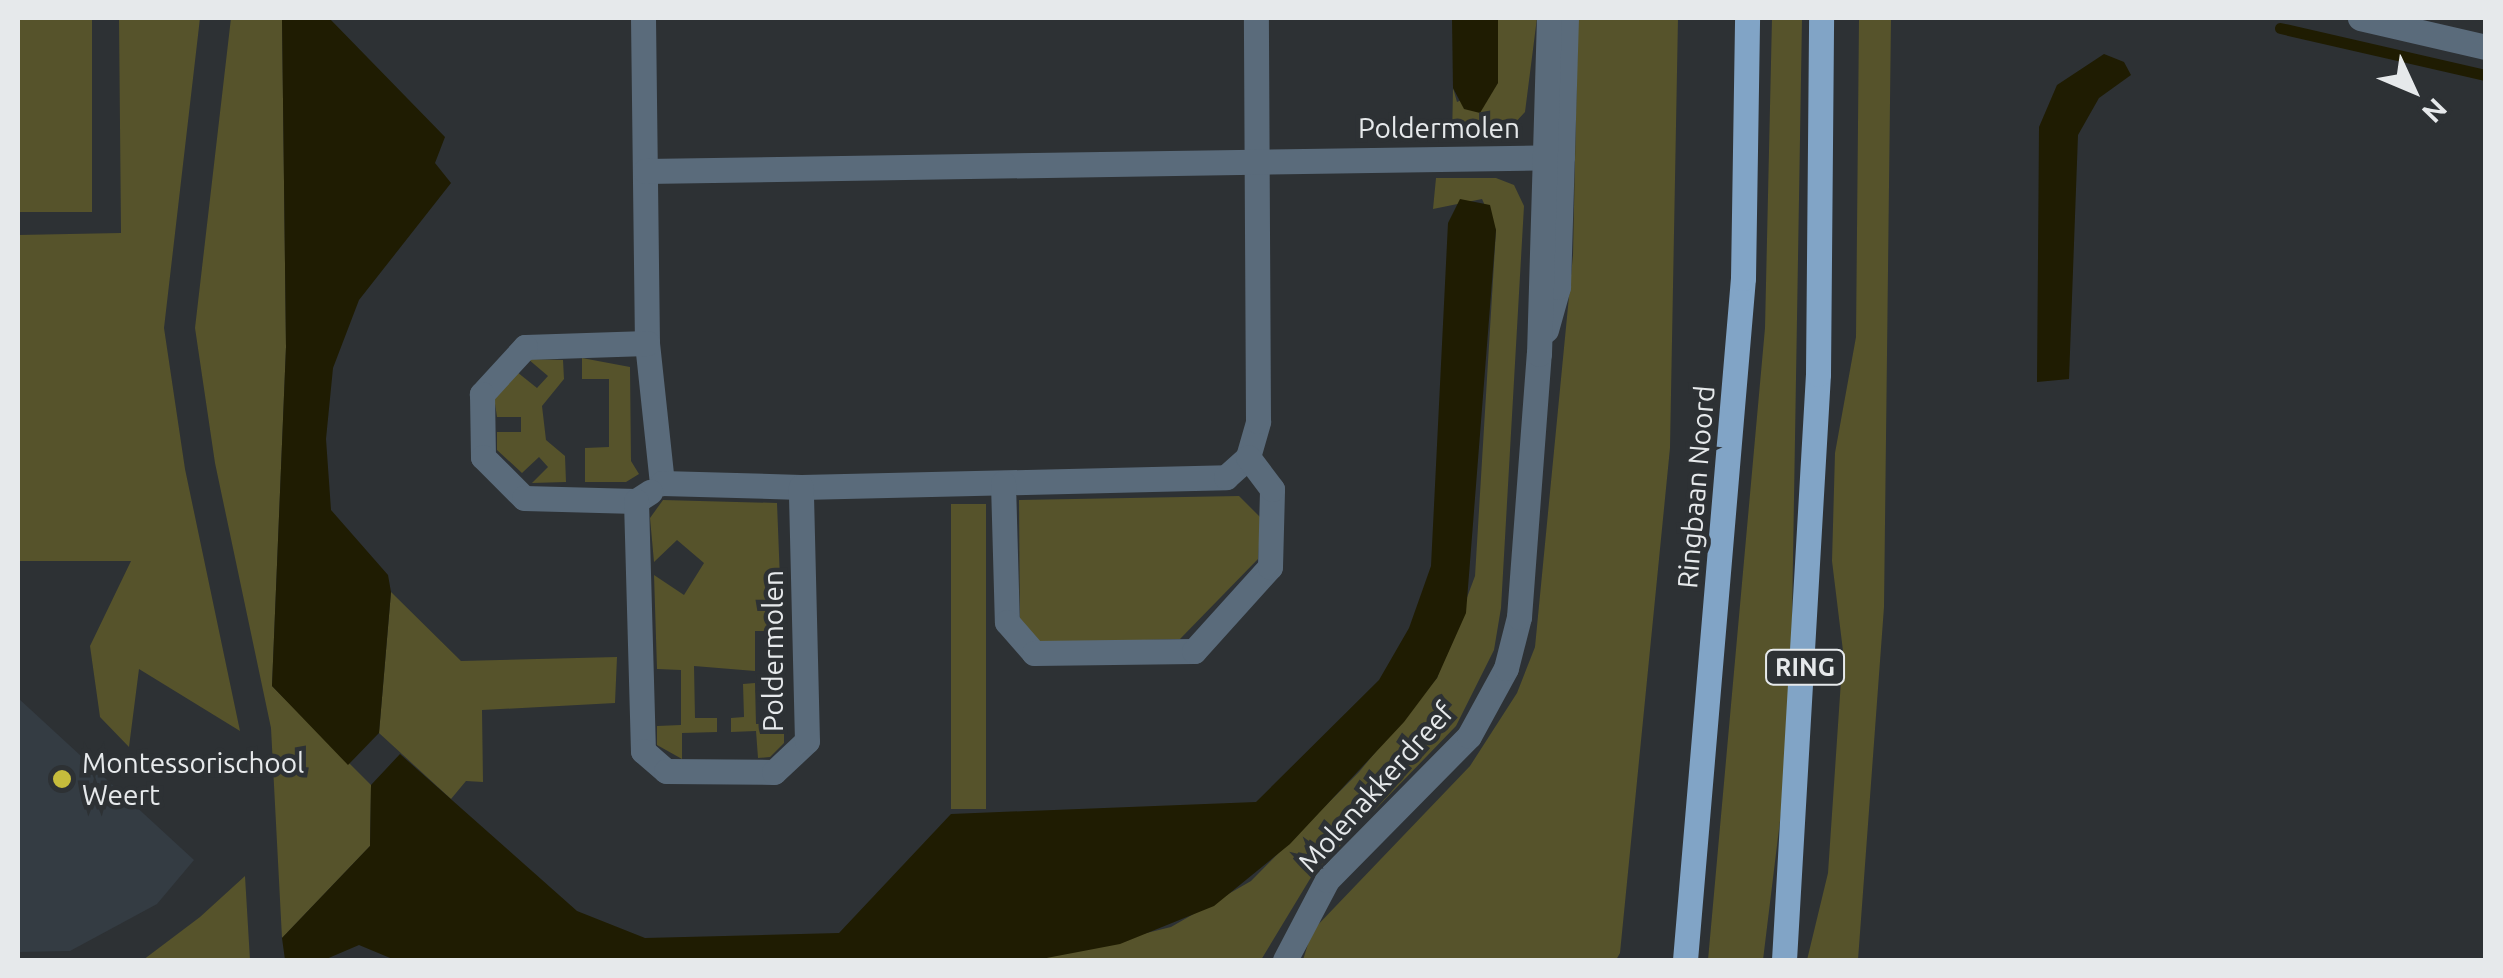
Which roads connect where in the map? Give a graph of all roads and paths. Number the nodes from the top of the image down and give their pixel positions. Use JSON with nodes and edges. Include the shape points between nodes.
{"nodes":[{"id":1,"x":643,"y":18,"type":"edge"},
{"id":2,"x":1256,"y":18,"type":"edge"},
{"id":3,"x":1549,"y":18,"type":"edge"},
{"id":4,"x":1566,"y":18,"type":"edge"},
{"id":5,"x":1747,"y":18,"type":"edge"},
{"id":6,"x":1821,"y":18,"type":"edge"},
{"id":7,"x":2360,"y":18,"type":"edge"},
{"id":8,"x":2486,"y":47,"type":"edge"},
{"id":9,"x":1551,"y":158,"type":"junction"},
{"id":10,"x":1257,"y":159,"type":"junction"},
{"id":11,"x":645,"y":170,"type":"junction"},
{"id":12,"x":647,"y":343,"type":"junction"},
{"id":13,"x":1248,"y":456,"type":"junction"},
{"id":14,"x":662,"y":483,"type":"junction"},
{"id":15,"x":1004,"y":483,"type":"junction"},
{"id":16,"x":801,"y":487,"type":"junction"},
{"id":17,"x":636,"y":501,"type":"junction"},
{"id":18,"x":1285,"y":960,"type":"edge"},
{"id":19,"x":1686,"y":960,"type":"edge"},
{"id":20,"x":1784,"y":960,"type":"edge"}],
"edges":[{"from":1,"to":11,"type":"street"},
{"from":2,"to":10,"type":"street"},
{"from":3,"to":9,"type":"street","name":"Molenakkerdreef"},
{"from":4,"to":9,"type":"street","name":"Molenakkerdreef"},
{"from":5,"to":19,"type":"main road","name":"Ringbaan Noord","via":[[1743,278]]},
{"from":6,"to":20,"type":"main road","number":"RING","via":[[1818,374]]},
{"from":7,"to":8,"type":"street"},
{"from":9,"to":10,"type":"street","name":"Poldermolen"},
{"from":9,"to":18,"type":"street","name":"Molenakkerdreef","via":[[1519,617],[1506,668],[1469,736],[1327,880]]},
{"from":10,"to":11,"type":"street","name":"Poldermolen"},
{"from":10,"to":13,"type":"street","via":[[1258,421]]},
{"from":11,"to":12,"type":"street"},
{"from":12,"to":14,"type":"street"},
{"from":12,"to":17,"type":"street","via":[[525,347],[482,394],[484,457],[524,498]]},
{"from":13,"to":15,"type":"street","via":[[1226,478]]},
{"from":13,"to":15,"type":"street","via":[[1272,489],[1270,567],[1194,651],[1034,653],[1008,622]]},
{"from":14,"to":16,"type":"street"},
{"from":14,"to":17,"type":"street"},
{"from":15,"to":16,"type":"street"},
{"from":16,"to":17,"type":"street","name":"Poldermolen","via":[[807,742],[774,772],[666,771],[643,751]]}]}
